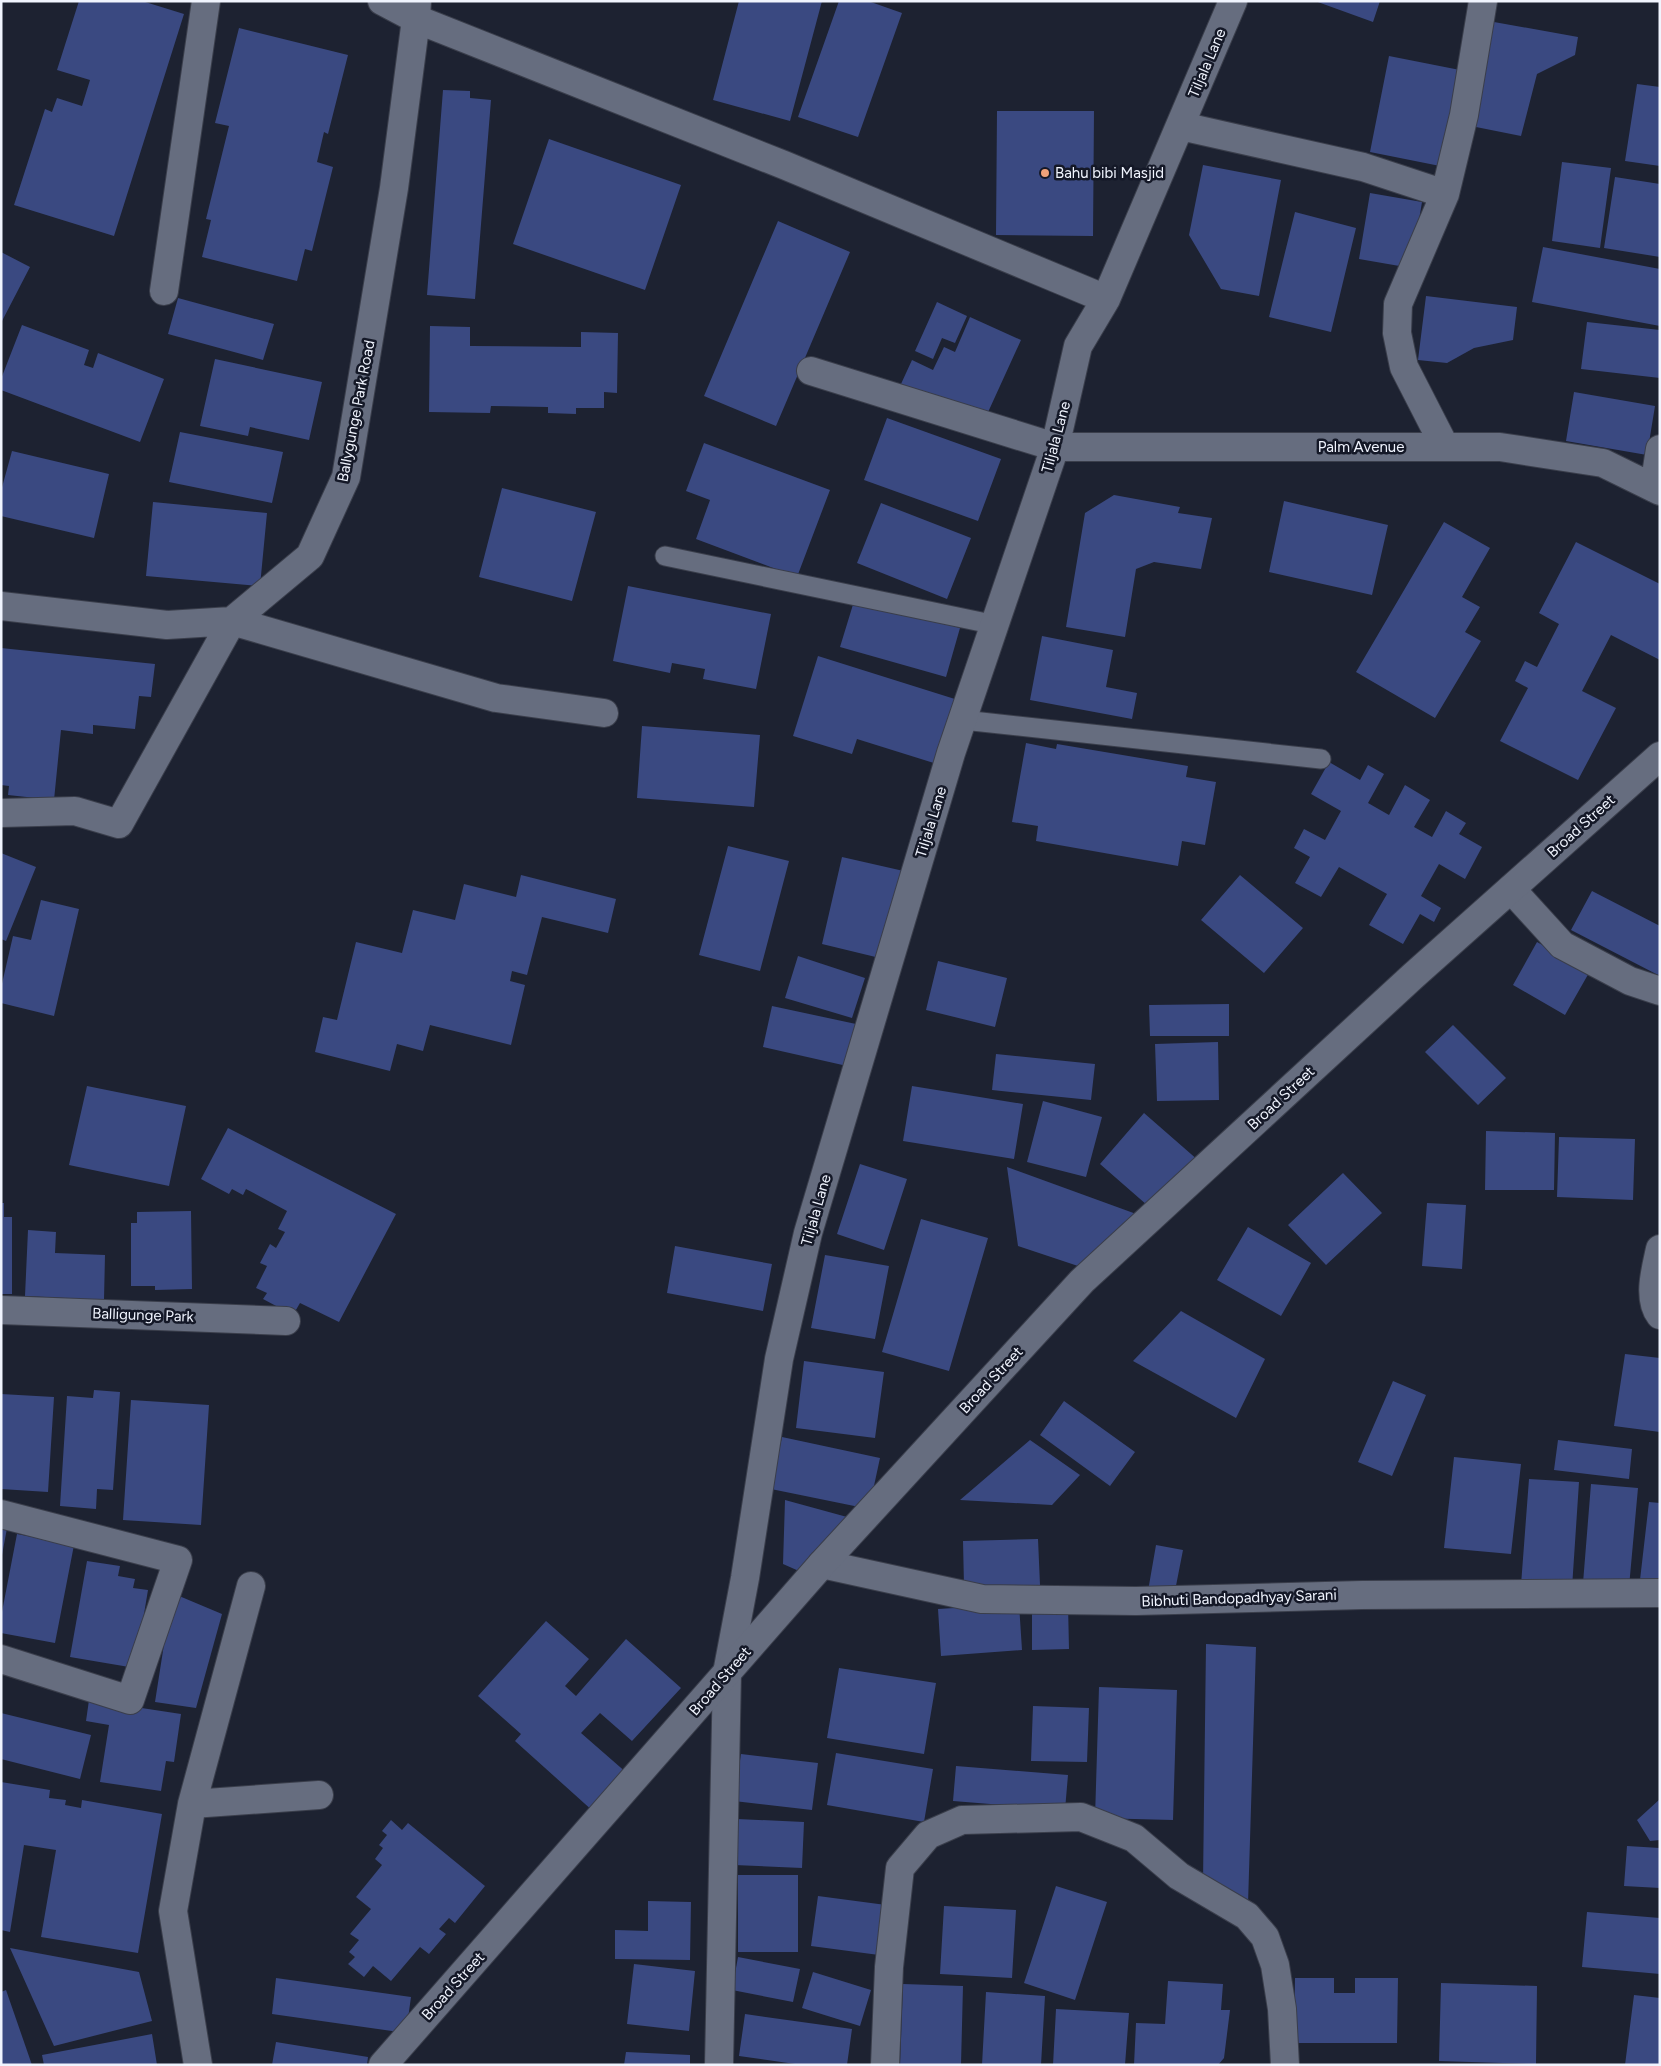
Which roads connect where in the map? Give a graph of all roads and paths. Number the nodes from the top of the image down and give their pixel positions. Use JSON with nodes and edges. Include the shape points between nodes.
{"nodes":[{"id":1,"x":206,"y":1,"type":"edge"},
{"id":2,"x":382,"y":1,"type":"edge"},
{"id":3,"x":1233,"y":1,"type":"edge"},
{"id":4,"x":1483,"y":1,"type":"edge"},
{"id":5,"x":417,"y":10,"type":"edge"},
{"id":6,"x":1181,"y":126,"type":"junction"},
{"id":7,"x":1446,"y":194,"type":"junction"},
{"id":8,"x":164,"y":290,"type":"dead end"},
{"id":9,"x":1106,"y":299,"type":"junction"},
{"id":10,"x":811,"y":371,"type":"dead end"},
{"id":11,"x":1055,"y":447,"type":"junction"},
{"id":12,"x":1446,"y":447,"type":"junction"},
{"id":13,"x":1660,"y":450,"type":"edge"},
{"id":14,"x":1657,"y":489,"type":"edge"},
{"id":15,"x":665,"y":556,"type":"dead end"},
{"id":16,"x":1,"y":606,"type":"edge"},
{"id":17,"x":232,"y":621,"type":"junction"},
{"id":18,"x":996,"y":625,"type":"junction"},
{"id":19,"x":604,"y":713,"type":"dead end"},
{"id":20,"x":963,"y":720,"type":"junction"},
{"id":21,"x":1660,"y":756,"type":"edge"},
{"id":22,"x":1321,"y":759,"type":"dead end"},
{"id":23,"x":1,"y":813,"type":"edge"},
{"id":24,"x":1511,"y":889,"type":"junction"},
{"id":25,"x":1660,"y":991,"type":"edge"},
{"id":26,"x":1660,"y":1249,"type":"edge"},
{"id":27,"x":1,"y":1310,"type":"edge"},
{"id":28,"x":1660,"y":1315,"type":"edge"},
{"id":29,"x":286,"y":1320,"type":"dead end"},
{"id":30,"x":1,"y":1514,"type":"edge"},
{"id":31,"x":822,"y":1564,"type":"junction"},
{"id":32,"x":251,"y":1586,"type":"dead end"},
{"id":33,"x":1660,"y":1593,"type":"edge"},
{"id":34,"x":1,"y":1660,"type":"edge"},
{"id":35,"x":727,"y":1673,"type":"junction"},
{"id":36,"x":319,"y":1795,"type":"dead end"},
{"id":37,"x":192,"y":1804,"type":"junction"},
{"id":38,"x":198,"y":2065,"type":"edge"},
{"id":39,"x":382,"y":2065,"type":"edge"},
{"id":40,"x":718,"y":2065,"type":"edge"},
{"id":41,"x":885,"y":2065,"type":"edge"},
{"id":42,"x":1285,"y":2065,"type":"edge"}],
"edges":[{"from":1,"to":8,"type":"street"},
{"from":2,"to":5,"type":"street"},
{"from":3,"to":6,"type":"street","name":"Tiljala Lane"},
{"from":4,"to":7,"type":"street","via":[[1464,115]]},
{"from":5,"to":9,"type":"street"},
{"from":5,"to":17,"type":"street","name":"Ballygunge Park Road","via":[[394,188],[346,477],[310,556]]},
{"from":6,"to":7,"type":"street","via":[[1363,167]]},
{"from":6,"to":9,"type":"street","name":"Tiljala Lane"},
{"from":7,"to":12,"type":"street","via":[[1398,304],[1397,334],[1404,367]]},
{"from":9,"to":11,"type":"street","name":"Tiljala Lane","via":[[1078,346]]},
{"from":10,"to":11,"type":"street","name":"Palm Avenue"},
{"from":11,"to":12,"type":"street","name":"Palm Avenue"},
{"from":11,"to":18,"type":"street","name":"Tiljala Lane"},
{"from":12,"to":14,"type":"street","name":"Palm Avenue","via":[[1500,447],[1603,463]]},
{"from":13,"to":14,"type":"street"},
{"from":15,"to":18,"type":"lane"},
{"from":16,"to":17,"type":"street","via":[[167,625]]},
{"from":17,"to":19,"type":"street","via":[[496,698]]},
{"from":17,"to":23,"type":"street","via":[[119,824],[75,812]]},
{"from":18,"to":20,"type":"street","name":"Tiljala Lane"},
{"from":20,"to":22,"type":"lane"},
{"from":20,"to":35,"type":"street","name":"Tiljala Lane","via":[[808,1233],[779,1359]]},
{"from":21,"to":24,"type":"street","name":"Broad Street"},
{"from":24,"to":25,"type":"street","via":[[1562,945],[1630,981]]},
{"from":24,"to":31,"type":"street","name":"Broad Street","via":[[1082,1281]]},
{"from":26,"to":28,"type":"street","via":[[1654,1284],[1656,1310]]},
{"from":27,"to":29,"type":"street","name":"Balligunge Park"},
{"from":30,"to":34,"type":"street","via":[[178,1560],[130,1700]]},
{"from":31,"to":33,"type":"street","name":"Bibhuti Bandopadhyay Sarani","via":[[982,1599],[1136,1601],[1362,1595]]},
{"from":31,"to":35,"type":"street","name":"Broad Street"},
{"from":32,"to":37,"type":"street"},
{"from":35,"to":39,"type":"street","name":"Broad Street"},
{"from":35,"to":40,"type":"street","name":"Tiljala Lane"},
{"from":36,"to":37,"type":"street"},
{"from":37,"to":38,"type":"street","via":[[173,1910]]},
{"from":41,"to":42,"type":"street","via":[[889,1966],[900,1868],[928,1835],[962,1820],[1081,1817],[1134,1838],[1179,1876],[1247,1916],[1265,1937],[1276,1965]]}]}
